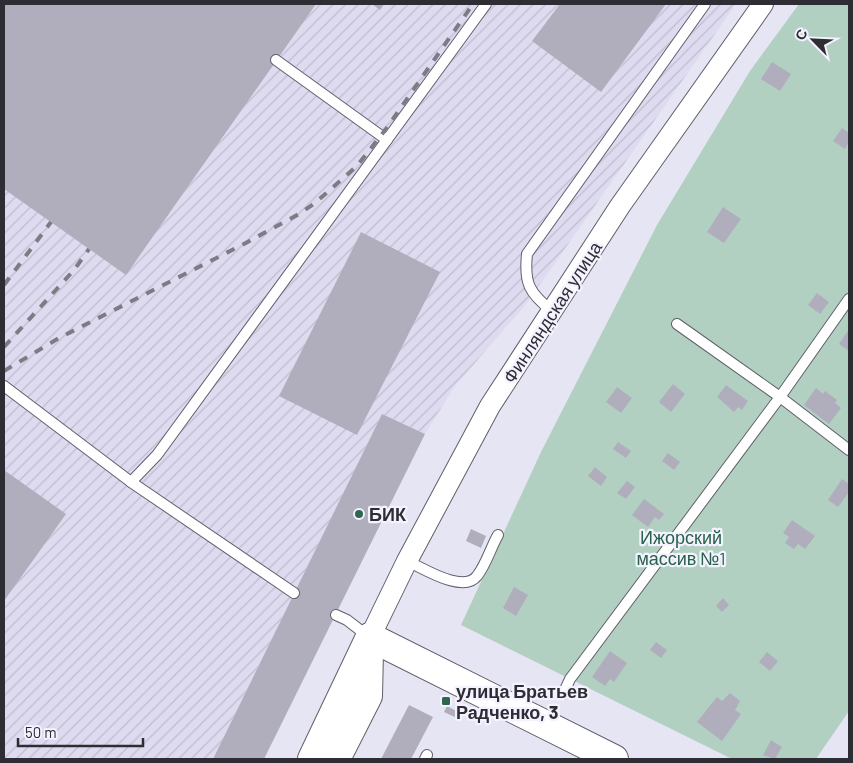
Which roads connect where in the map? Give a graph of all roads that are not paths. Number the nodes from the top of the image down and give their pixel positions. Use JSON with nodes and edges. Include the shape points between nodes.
{"nodes":[{"id":1,"x":486,"y":4,"type":"edge"},
{"id":2,"x":705,"y":4,"type":"edge"},
{"id":3,"x":763,"y":4,"type":"edge"},
{"id":4,"x":276,"y":60,"type":"dead end"},
{"id":5,"x":387,"y":140,"type":"junction"},
{"id":6,"x":849,"y":299,"type":"edge"},
{"id":7,"x":552,"y":310,"type":"junction"},
{"id":8,"x":677,"y":324,"type":"dead end"},
{"id":9,"x":4,"y":386,"type":"edge"},
{"id":10,"x":780,"y":397,"type":"junction"},
{"id":11,"x":849,"y":450,"type":"edge"},
{"id":12,"x":131,"y":482,"type":"junction"},
{"id":13,"x":498,"y":535,"type":"dead end"},
{"id":14,"x":406,"y":561,"type":"junction"},
{"id":15,"x":294,"y":593,"type":"dead end"},
{"id":16,"x":336,"y":615,"type":"dead end"},
{"id":17,"x":370,"y":638,"type":"junction"},
{"id":18,"x":563,"y":694,"type":"dead end"},
{"id":19,"x":598,"y":756,"type":"edge"},
{"id":20,"x":312,"y":759,"type":"edge"},
{"id":21,"x":336,"y":759,"type":"edge"}],
"edges":[{"from":1,"to":5,"type":"lane"},
{"from":2,"to":7,"type":"lane","via":[[527,254],[524,274],[530,290],[536,299]]},
{"from":3,"to":7,"type":"street","name":"Финляндская улица","via":[[620,206]]},
{"from":4,"to":5,"type":"lane"},
{"from":5,"to":12,"type":"lane","via":[[158,455]]},
{"from":6,"to":10,"type":"lane"},
{"from":7,"to":14,"type":"street","name":"Финляндская улица","via":[[470,439]]},
{"from":8,"to":10,"type":"lane"},
{"from":9,"to":12,"type":"lane"},
{"from":10,"to":11,"type":"lane"},
{"from":10,"to":18,"type":"lane","via":[[570,679]]},
{"from":12,"to":15,"type":"lane"},
{"from":13,"to":14,"type":"lane","via":[[477,577],[468,583],[457,584]]},
{"from":14,"to":17,"type":"street","name":"Финляндская улица"},
{"from":16,"to":17,"type":"lane"},
{"from":17,"to":19,"type":"street"},
{"from":17,"to":20,"type":"street","name":"Финляндская улица"},
{"from":17,"to":21,"type":"street","name":"Финляндская улица","via":[[368,696]]}]}
